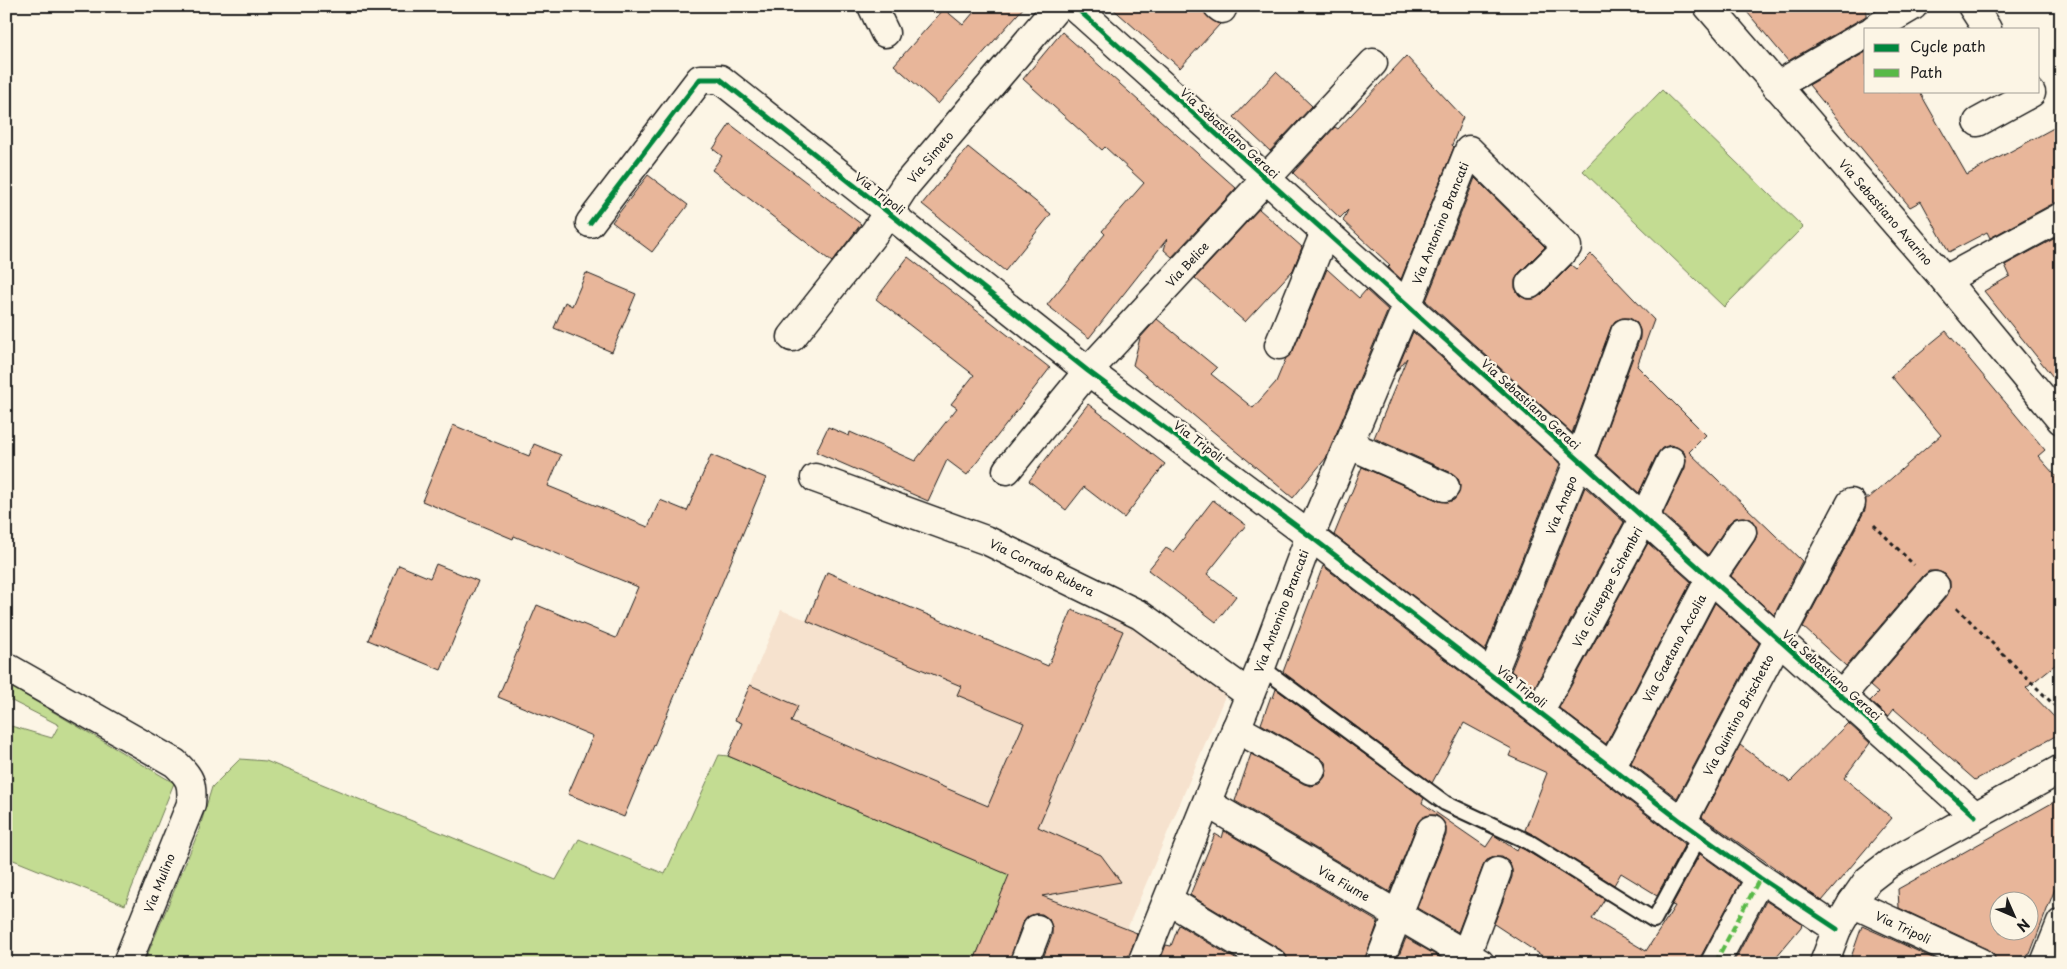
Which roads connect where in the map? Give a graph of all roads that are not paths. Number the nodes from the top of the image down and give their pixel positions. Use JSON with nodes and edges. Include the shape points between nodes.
{"nodes":[{"id":1,"x":872,"y":6,"type":"edge"},
{"id":2,"x":1058,"y":6,"type":"edge"},
{"id":3,"x":1074,"y":6,"type":"edge"},
{"id":4,"x":1708,"y":6,"type":"edge"},
{"id":5,"x":1913,"y":6,"type":"edge"},
{"id":6,"x":1972,"y":6,"type":"edge"},
{"id":7,"x":1876,"y":28,"type":"edge"},
{"id":8,"x":1986,"y":28,"type":"edge"},
{"id":9,"x":885,"y":33,"type":"dead end"},
{"id":10,"x":1864,"y":35,"type":"edge"},
{"id":11,"x":1372,"y":64,"type":"dead end"},
{"id":12,"x":1776,"y":86,"type":"junction"},
{"id":13,"x":2030,"y":92,"type":"edge"},
{"id":14,"x":1978,"y":122,"type":"dead end"},
{"id":15,"x":1266,"y":178,"type":"junction"},
{"id":16,"x":888,"y":212,"type":"junction"},
{"id":17,"x":2061,"y":217,"type":"edge"},
{"id":18,"x":590,"y":223,"type":"dead end"},
{"id":19,"x":1325,"y":232,"type":"junction"},
{"id":20,"x":1944,"y":280,"type":"junction"},
{"id":21,"x":1530,"y":284,"type":"dead end"},
{"id":22,"x":1407,"y":306,"type":"junction"},
{"id":23,"x":1625,"y":333,"type":"dead end"},
{"id":24,"x":792,"y":337,"type":"dead end"},
{"id":25,"x":1279,"y":345,"type":"dead end"},
{"id":26,"x":1088,"y":371,"type":"junction"},
{"id":27,"x":2061,"y":420,"type":"edge"},
{"id":28,"x":1348,"y":444,"type":"junction"},
{"id":29,"x":1579,"y":460,"type":"junction"},
{"id":30,"x":1671,"y":461,"type":"dead end"},
{"id":31,"x":1007,"y":470,"type":"dead end"},
{"id":32,"x":815,"y":478,"type":"dead end"},
{"id":33,"x":1445,"y":487,"type":"dead end"},
{"id":34,"x":1851,"y":502,"type":"dead end"},
{"id":35,"x":1644,"y":518,"type":"junction"},
{"id":36,"x":1742,"y":532,"type":"dead end"},
{"id":37,"x":1310,"y":536,"type":"junction"},
{"id":38,"x":1710,"y":579,"type":"junction"},
{"id":39,"x":1935,"y":586,"type":"dead end"},
{"id":40,"x":1778,"y":640,"type":"junction"},
{"id":41,"x":6,"y":667,"type":"edge"},
{"id":42,"x":1261,"y":667,"type":"junction"},
{"id":43,"x":1492,"y":675,"type":"junction"},
{"id":44,"x":1249,"y":694,"type":"junction"},
{"id":45,"x":1841,"y":696,"type":"junction"},
{"id":46,"x":1539,"y":712,"type":"junction"},
{"id":47,"x":1236,"y":728,"type":"junction"},
{"id":48,"x":1611,"y":768,"type":"junction"},
{"id":49,"x":2061,"y":769,"type":"edge"},
{"id":50,"x":1311,"y":770,"type":"dead end"},
{"id":51,"x":1207,"y":804,"type":"junction"},
{"id":52,"x":1975,"y":816,"type":"junction"},
{"id":53,"x":1691,"y":828,"type":"junction"},
{"id":54,"x":1431,"y":830,"type":"dead end"},
{"id":55,"x":1496,"y":872,"type":"dead end"},
{"id":56,"x":1760,"y":878,"type":"junction"},
{"id":57,"x":1168,"y":900,"type":"junction"},
{"id":58,"x":1852,"y":903,"type":"junction"},
{"id":59,"x":1397,"y":914,"type":"junction"},
{"id":60,"x":2061,"y":923,"type":"edge"},
{"id":61,"x":1837,"y":929,"type":"junction"},
{"id":62,"x":1037,"y":930,"type":"dead end"},
{"id":63,"x":1470,"y":960,"type":"edge"},
{"id":64,"x":127,"y":963,"type":"edge"},
{"id":65,"x":1024,"y":963,"type":"edge"},
{"id":66,"x":1142,"y":963,"type":"edge"},
{"id":67,"x":1273,"y":963,"type":"edge"},
{"id":68,"x":1379,"y":963,"type":"edge"},
{"id":69,"x":1715,"y":963,"type":"edge"},
{"id":70,"x":1824,"y":963,"type":"edge"},
{"id":71,"x":1981,"y":963,"type":"edge"},
{"id":72,"x":2046,"y":963,"type":"edge"}],
"edges":[{"from":1,"to":9,"type":"street"},
{"from":2,"to":16,"type":"street","name":"Via Simeto","via":[[905,186]]},
{"from":3,"to":15,"type":"street","name":"Via Sebastiano Geraci"},
{"from":4,"to":12,"type":"street","name":"Via Sebastiano Avarino"},
{"from":5,"to":7,"type":"street"},
{"from":6,"to":8,"type":"street"},
{"from":10,"to":12,"type":"street"},
{"from":11,"to":15,"type":"street","name":"Via Belice"},
{"from":12,"to":20,"type":"street","name":"Via Sebastiano Avarino"},
{"from":13,"to":14,"type":"street"},
{"from":15,"to":19,"type":"street","name":"Via Sebastiano Geraci"},
{"from":15,"to":26,"type":"street","name":"Via Belice"},
{"from":16,"to":18,"type":"street","name":"Via Tripoli","via":[[720,79],[700,79]]},
{"from":16,"to":24,"type":"street","name":"Via Simeto"},
{"from":16,"to":26,"type":"street","name":"Via Tripoli"},
{"from":17,"to":20,"type":"street"},
{"from":19,"to":22,"type":"street","name":"Via Sebastiano Geraci"},
{"from":19,"to":25,"type":"street"},
{"from":20,"to":27,"type":"street","name":"Via Sebastiano Avarino"},
{"from":21,"to":22,"type":"street","name":"Via Antonino Brancati","via":[[1567,247],[1469,150]]},
{"from":22,"to":28,"type":"street","name":"Via Antonino Brancati"},
{"from":22,"to":29,"type":"street","name":"Via Sebastiano Geraci"},
{"from":23,"to":29,"type":"street","name":"Via Anapo"},
{"from":26,"to":31,"type":"street","name":"Via Belice"},
{"from":26,"to":37,"type":"street","name":"Via Tripoli"},
{"from":28,"to":33,"type":"street"},
{"from":28,"to":37,"type":"street","name":"Via Antonino Brancati"},
{"from":29,"to":35,"type":"street","name":"Via Sebastiano Geraci"},
{"from":29,"to":43,"type":"street","name":"Via Anapo"},
{"from":30,"to":35,"type":"street","name":"Via Giuseppe Schembri"},
{"from":32,"to":44,"type":"street","name":"Via Corrado Rubera","via":[[988,541],[1140,614]]},
{"from":34,"to":40,"type":"street","name":"Via Quintino Brischetto"},
{"from":35,"to":38,"type":"street","name":"Via Sebastiano Geraci"},
{"from":35,"to":46,"type":"street","name":"Via Giuseppe Schembri"},
{"from":36,"to":38,"type":"street","name":"Via Gaetano Accolia"},
{"from":37,"to":42,"type":"street","name":"Via Antonino Brancati"},
{"from":37,"to":43,"type":"street","name":"Via Tripoli"},
{"from":38,"to":40,"type":"street","name":"Via Sebastiano Geraci"},
{"from":38,"to":48,"type":"street","name":"Via Gaetano Accolia"},
{"from":39,"to":45,"type":"street"},
{"from":40,"to":45,"type":"street","name":"Via Sebastiano Geraci"},
{"from":40,"to":53,"type":"street","name":"Via Quintino Brischetto"},
{"from":41,"to":64,"type":"street","name":"Via Mulino","via":[[176,763],[193,788],[191,804]]},
{"from":42,"to":44,"type":"street","name":"Via Antonino Brancati"},
{"from":42,"to":53,"type":"lane","via":[[1445,803],[1529,842],[1654,920]]},
{"from":43,"to":46,"type":"street","name":"Via Tripoli"},
{"from":44,"to":47,"type":"street","name":"Via Antonino Brancati"},
{"from":45,"to":52,"type":"street","name":"Via Sebastiano Geraci"},
{"from":46,"to":48,"type":"street","name":"Via Tripoli"},
{"from":47,"to":50,"type":"street"},
{"from":47,"to":51,"type":"street","name":"Via Antonino Brancati"},
{"from":48,"to":53,"type":"street","name":"Via Tripoli"},
{"from":49,"to":52,"type":"street"},
{"from":51,"to":57,"type":"street","name":"Via Antonino Brancati"},
{"from":51,"to":59,"type":"street","name":"Via Fiume"},
{"from":52,"to":58,"type":"street","via":[[1890,863],[1868,880]]},
{"from":53,"to":56,"type":"street","name":"Via Tripoli"},
{"from":54,"to":59,"type":"street"},
{"from":55,"to":63,"type":"street"},
{"from":56,"to":61,"type":"street","name":"Via Tripoli"},
{"from":56,"to":69,"type":"street"},
{"from":57,"to":66,"type":"street","name":"Via Antonino Brancati"},
{"from":57,"to":67,"type":"street"},
{"from":58,"to":61,"type":"street"},
{"from":58,"to":71,"type":"street","name":"Via Tripoli"},
{"from":59,"to":63,"type":"street","name":"Via Fiume"},
{"from":59,"to":68,"type":"street"},
{"from":60,"to":72,"type":"street"},
{"from":61,"to":70,"type":"street"},
{"from":62,"to":65,"type":"street"}]}
